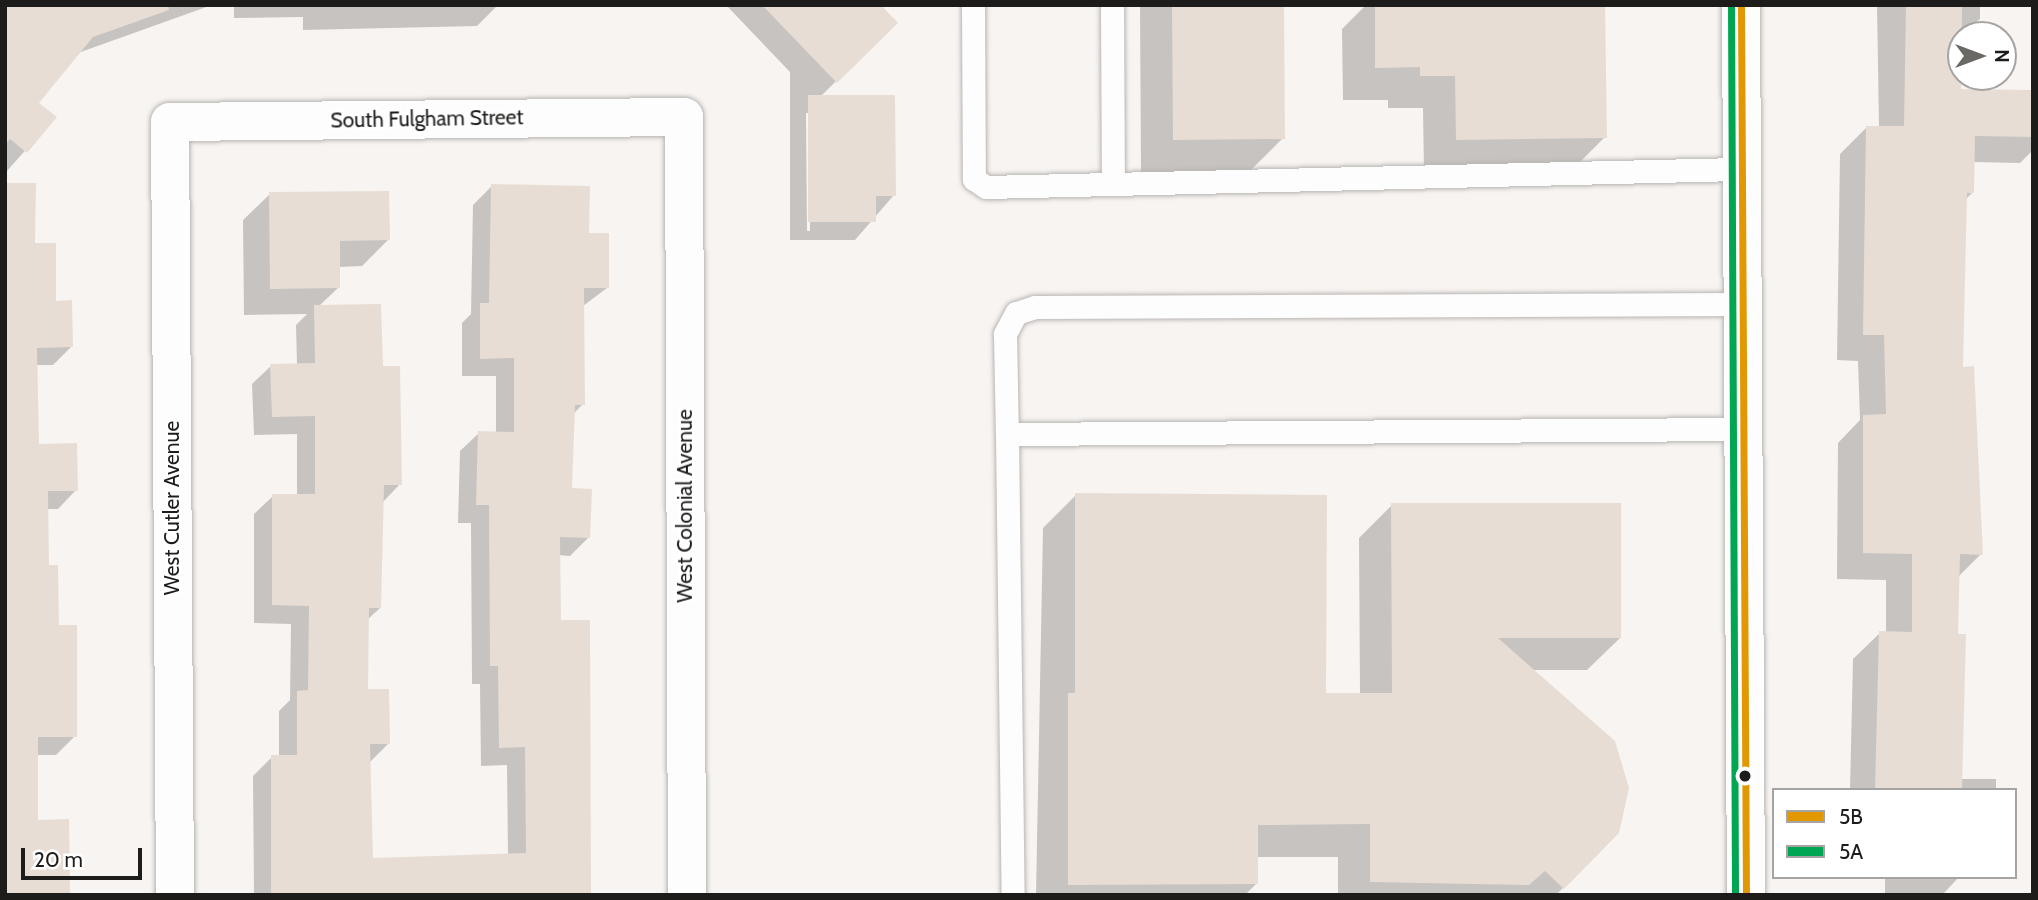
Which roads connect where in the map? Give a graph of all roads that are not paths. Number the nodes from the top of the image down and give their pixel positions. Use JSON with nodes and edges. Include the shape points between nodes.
{"nodes":[{"id":1,"x":973,"y":5,"type":"edge"},
{"id":2,"x":1112,"y":5,"type":"edge"},
{"id":3,"x":1741,"y":5,"type":"edge"},
{"id":4,"x":684,"y":117,"type":"joint"},
{"id":5,"x":170,"y":122,"type":"joint"},
{"id":6,"x":1741,"y":169,"type":"junction"},
{"id":7,"x":1113,"y":184,"type":"junction"},
{"id":8,"x":1742,"y":304,"type":"junction"},
{"id":9,"x":1742,"y":429,"type":"junction"},
{"id":10,"x":1007,"y":434,"type":"junction"},
{"id":11,"x":175,"y":895,"type":"edge"},
{"id":12,"x":687,"y":895,"type":"edge"},
{"id":13,"x":1013,"y":895,"type":"edge"},
{"id":14,"x":1746,"y":895,"type":"edge"}],
"edges":[{"from":1,"to":7,"type":"lane","via":[[974,180],[986,187]]},
{"from":2,"to":7,"type":"lane"},
{"from":3,"to":6,"type":"street"},
{"from":4,"to":5,"type":"street","name":"South Fulgham Street"},
{"from":4,"to":12,"type":"street","name":"West Colonial Avenue"},
{"from":5,"to":11,"type":"street","name":"West Cutler Avenue"},
{"from":6,"to":7,"type":"lane"},
{"from":6,"to":8,"type":"street"},
{"from":8,"to":9,"type":"street"},
{"from":8,"to":10,"type":"lane","via":[[1035,307],[1016,313],[1005,334]]},
{"from":9,"to":10,"type":"lane"},
{"from":9,"to":14,"type":"street"},
{"from":10,"to":13,"type":"lane"}]}
